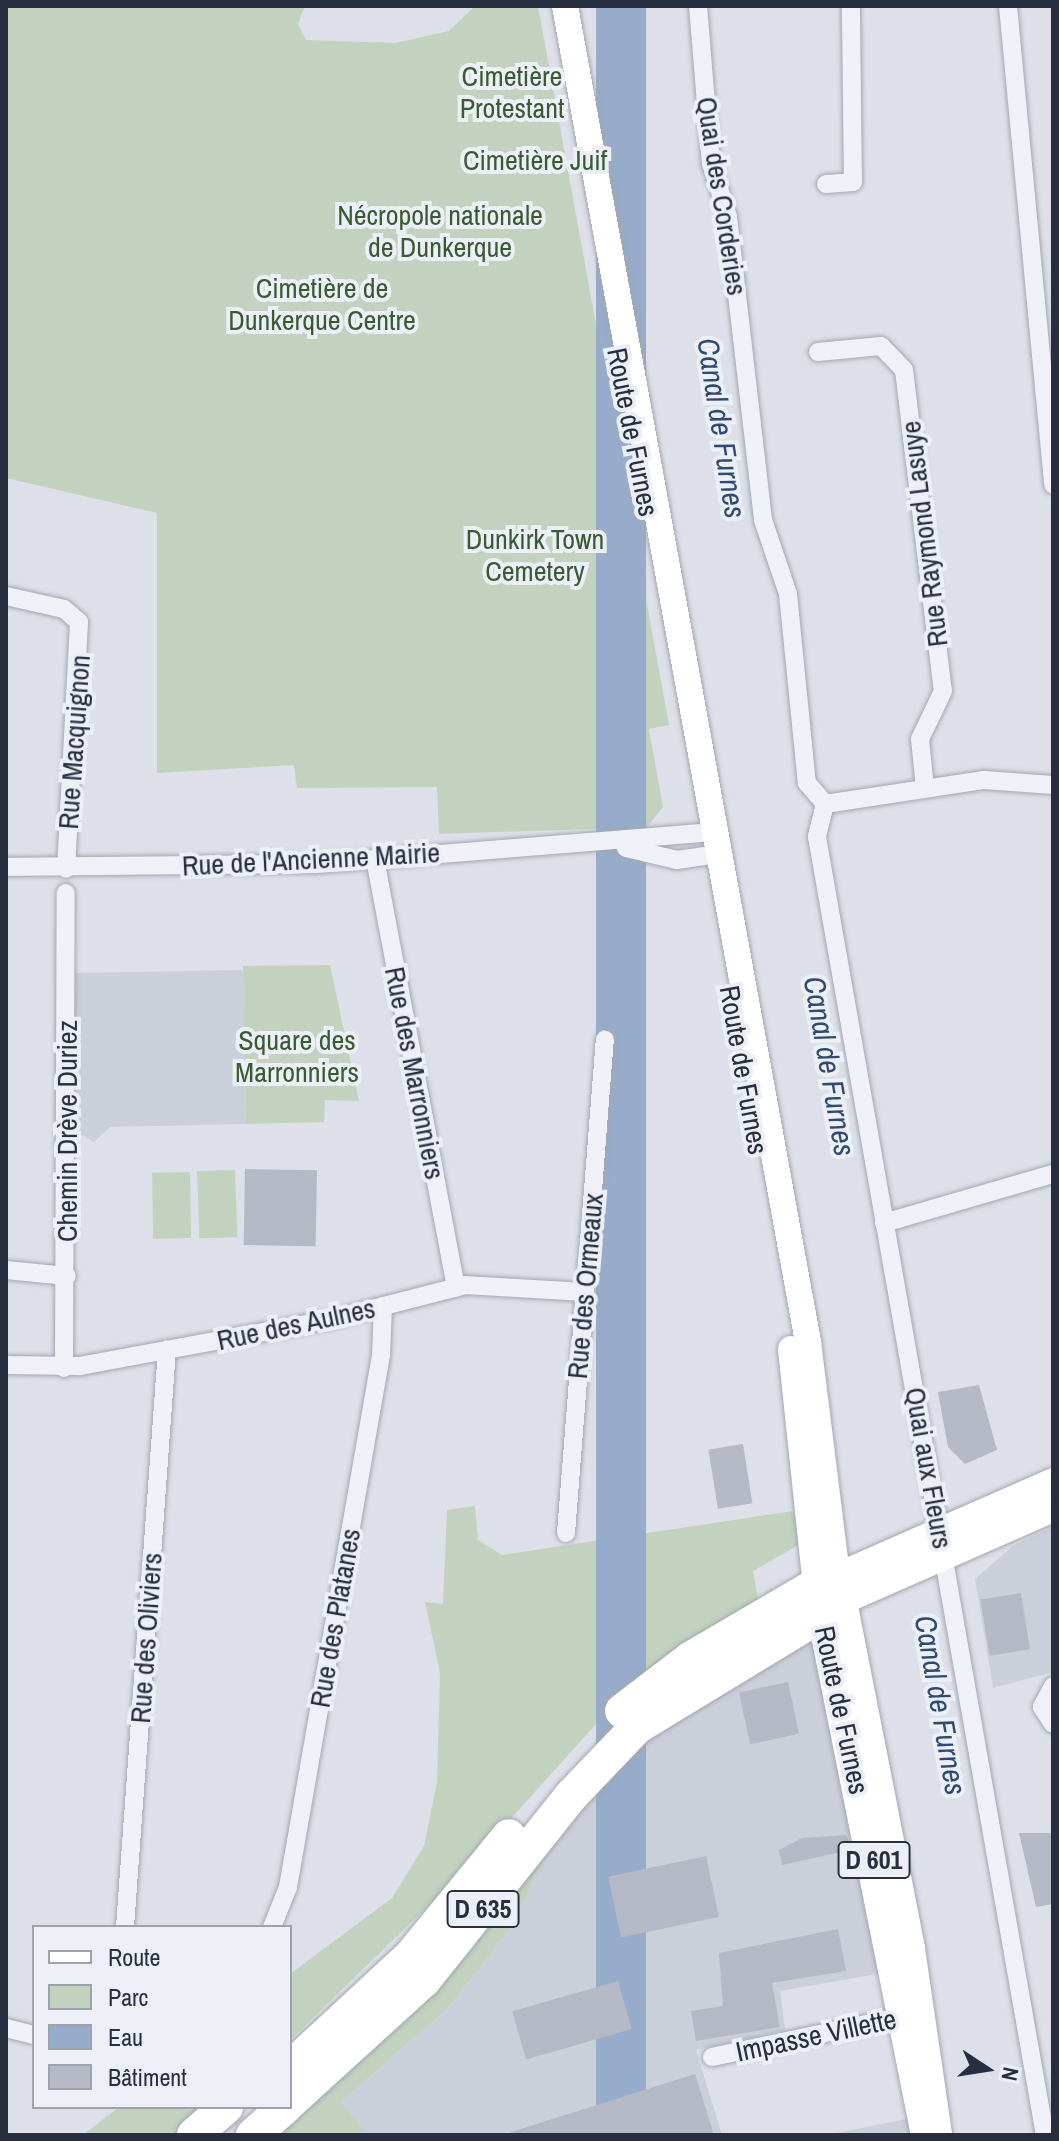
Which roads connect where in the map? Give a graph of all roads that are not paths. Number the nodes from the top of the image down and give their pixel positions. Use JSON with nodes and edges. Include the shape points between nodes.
{"nodes":[{"id":1,"x":554,"y":6,"type":"edge"},
{"id":2,"x":565,"y":6,"type":"edge"},
{"id":3,"x":698,"y":6,"type":"edge"},
{"id":4,"x":851,"y":6,"type":"edge"},
{"id":5,"x":1008,"y":6,"type":"edge"},
{"id":6,"x":826,"y":184,"type":"dead end"},
{"id":7,"x":818,"y":352,"type":"dead end"},
{"id":8,"x":1053,"y":485,"type":"edge"},
{"id":9,"x":6,"y":596,"type":"edge"},
{"id":10,"x":1053,"y":785,"type":"edge"},
{"id":11,"x":925,"y":788,"type":"junction"},
{"id":12,"x":825,"y":804,"type":"junction"},
{"id":13,"x":710,"y":844,"type":"junction"},
{"id":14,"x":375,"y":859,"type":"junction"},
{"id":15,"x":6,"y":865,"type":"edge"},
{"id":16,"x":66,"y":869,"type":"junction"},
{"id":17,"x":66,"y":893,"type":"dead end"},
{"id":18,"x":605,"y":1040,"type":"dead end"},
{"id":19,"x":1053,"y":1174,"type":"edge"},
{"id":20,"x":884,"y":1223,"type":"junction"},
{"id":21,"x":6,"y":1270,"type":"edge"},
{"id":22,"x":67,"y":1276,"type":"junction"},
{"id":23,"x":456,"y":1287,"type":"junction"},
{"id":24,"x":585,"y":1292,"type":"junction"},
{"id":25,"x":383,"y":1306,"type":"junction"},
{"id":26,"x":167,"y":1350,"type":"junction"},
{"id":27,"x":6,"y":1365,"type":"edge"},
{"id":28,"x":64,"y":1368,"type":"junction"},
{"id":29,"x":1053,"y":1481,"type":"edge"},
{"id":30,"x":1053,"y":1509,"type":"edge"},
{"id":31,"x":566,"y":1533,"type":"dead end"},
{"id":32,"x":932,"y":1547,"type":"junction"},
{"id":33,"x":837,"y":1590,"type":"junction"},
{"id":34,"x":1053,"y":1686,"type":"edge"},
{"id":35,"x":1053,"y":1724,"type":"edge"},
{"id":36,"x":460,"y":1899,"type":"junction"},
{"id":37,"x":125,"y":1925,"type":"edge"},
{"id":38,"x":273,"y":1925,"type":"edge"},
{"id":39,"x":913,"y":2014,"type":"junction"},
{"id":40,"x":6,"y":2028,"type":"edge"},
{"id":41,"x":32,"y":2034,"type":"edge"},
{"id":42,"x":292,"y":2048,"type":"edge"},
{"id":43,"x":712,"y":2057,"type":"dead end"},
{"id":44,"x":292,"y":2066,"type":"edge"},
{"id":45,"x":292,"y":2100,"type":"edge"},
{"id":46,"x":1047,"y":2105,"type":"edge"},
{"id":47,"x":224,"y":2109,"type":"edge"},
{"id":48,"x":244,"y":2109,"type":"edge"},
{"id":49,"x":283,"y":2109,"type":"edge"},
{"id":50,"x":194,"y":2135,"type":"edge"},
{"id":51,"x":215,"y":2135,"type":"edge"},
{"id":52,"x":253,"y":2135,"type":"edge"},
{"id":53,"x":926,"y":2135,"type":"edge"},
{"id":54,"x":937,"y":2135,"type":"edge"},
{"id":55,"x":1045,"y":2135,"type":"edge"}],
"edges":[{"from":1,"to":13,"type":"main road","name":"Route de Furnes","number":"D 601"},
{"from":2,"to":13,"type":"main road","name":"Route de Furnes","number":"D 601"},
{"from":3,"to":12,"type":"street","name":"Quai des Corderies","via":[[711,163],[728,217],[763,520],[788,594],[807,783]]},
{"from":4,"to":6,"type":"street","via":[[853,182]]},
{"from":5,"to":8,"type":"street"},
{"from":7,"to":11,"type":"street","name":"Rue Raymond Lasuye","via":[[881,346],[904,370],[943,691],[920,739]]},
{"from":9,"to":16,"type":"street","name":"Rue Macquignon","via":[[76,615],[81,632]]},
{"from":10,"to":11,"type":"street","via":[[996,779]]},
{"from":11,"to":12,"type":"street"},
{"from":12,"to":20,"type":"street","name":"Quai aux Fleurs","via":[[817,837]]},
{"from":13,"to":14,"type":"street","name":"Rue de l'Ancienne Mairie"},
{"from":13,"to":33,"type":"main road","name":"Route de Furnes","number":"D 601"},
{"from":14,"to":16,"type":"street","name":"Rue de l'Ancienne Mairie"},
{"from":14,"to":23,"type":"street","name":"Rue des Marronniers"},
{"from":15,"to":16,"type":"street","name":"Rue de l'Ancienne Mairie"},
{"from":17,"to":22,"type":"street","name":"Chemin Drève Duriez"},
{"from":18,"to":24,"type":"street","name":"Rue des Ormeaux"},
{"from":19,"to":20,"type":"street"},
{"from":20,"to":32,"type":"street","name":"Quai aux Fleurs"},
{"from":21,"to":22,"type":"street"},
{"from":22,"to":28,"type":"street","name":"Chemin Drève Duriez"},
{"from":23,"to":24,"type":"street","name":"Rue des Aulnes"},
{"from":23,"to":25,"type":"street","name":"Rue des Aulnes"},
{"from":24,"to":31,"type":"street","name":"Rue des Ormeaux"},
{"from":25,"to":26,"type":"street","name":"Rue des Aulnes"},
{"from":25,"to":38,"type":"street","name":"Rue des Platanes","via":[[382,1347],[288,1887]]},
{"from":26,"to":28,"type":"street","name":"Rue des Aulnes"},
{"from":26,"to":37,"type":"street","name":"Rue des Oliviers"},
{"from":27,"to":28,"type":"street","name":"Rue des Aulnes"},
{"from":29,"to":32,"type":"main road","number":"D 635"},
{"from":30,"to":32,"type":"main road","number":"D 635"},
{"from":32,"to":33,"type":"main road","number":"D 635"},
{"from":32,"to":46,"type":"street","name":"Quai aux Fleurs"},
{"from":33,"to":36,"type":"highway","number":"D 635","via":[[698,1654],[626,1708],[548,1788]]},
{"from":33,"to":39,"type":"main road","name":"Route de Furnes","number":"D 601"},
{"from":33,"to":45,"type":"highway","number":"D 635","via":[[664,1706],[578,1787],[413,1991]]},
{"from":34,"to":35,"type":"street","via":[[1042,1707]]},
{"from":36,"to":42,"type":"highway"},
{"from":36,"to":44,"type":"highway","number":"D 635","via":[[377,1991]]},
{"from":39,"to":43,"type":"street","name":"Impasse Villette"},
{"from":39,"to":53,"type":"main road","name":"Route de Furnes","number":"D 601"},
{"from":39,"to":54,"type":"main road","name":"Route de Furnes","number":"D 601"},
{"from":40,"to":41,"type":"street"},
{"from":46,"to":55,"type":"street","name":"Quai aux Fleurs"},
{"from":47,"to":50,"type":"highway"},
{"from":48,"to":51,"type":"highway"},
{"from":49,"to":52,"type":"highway"}]}
